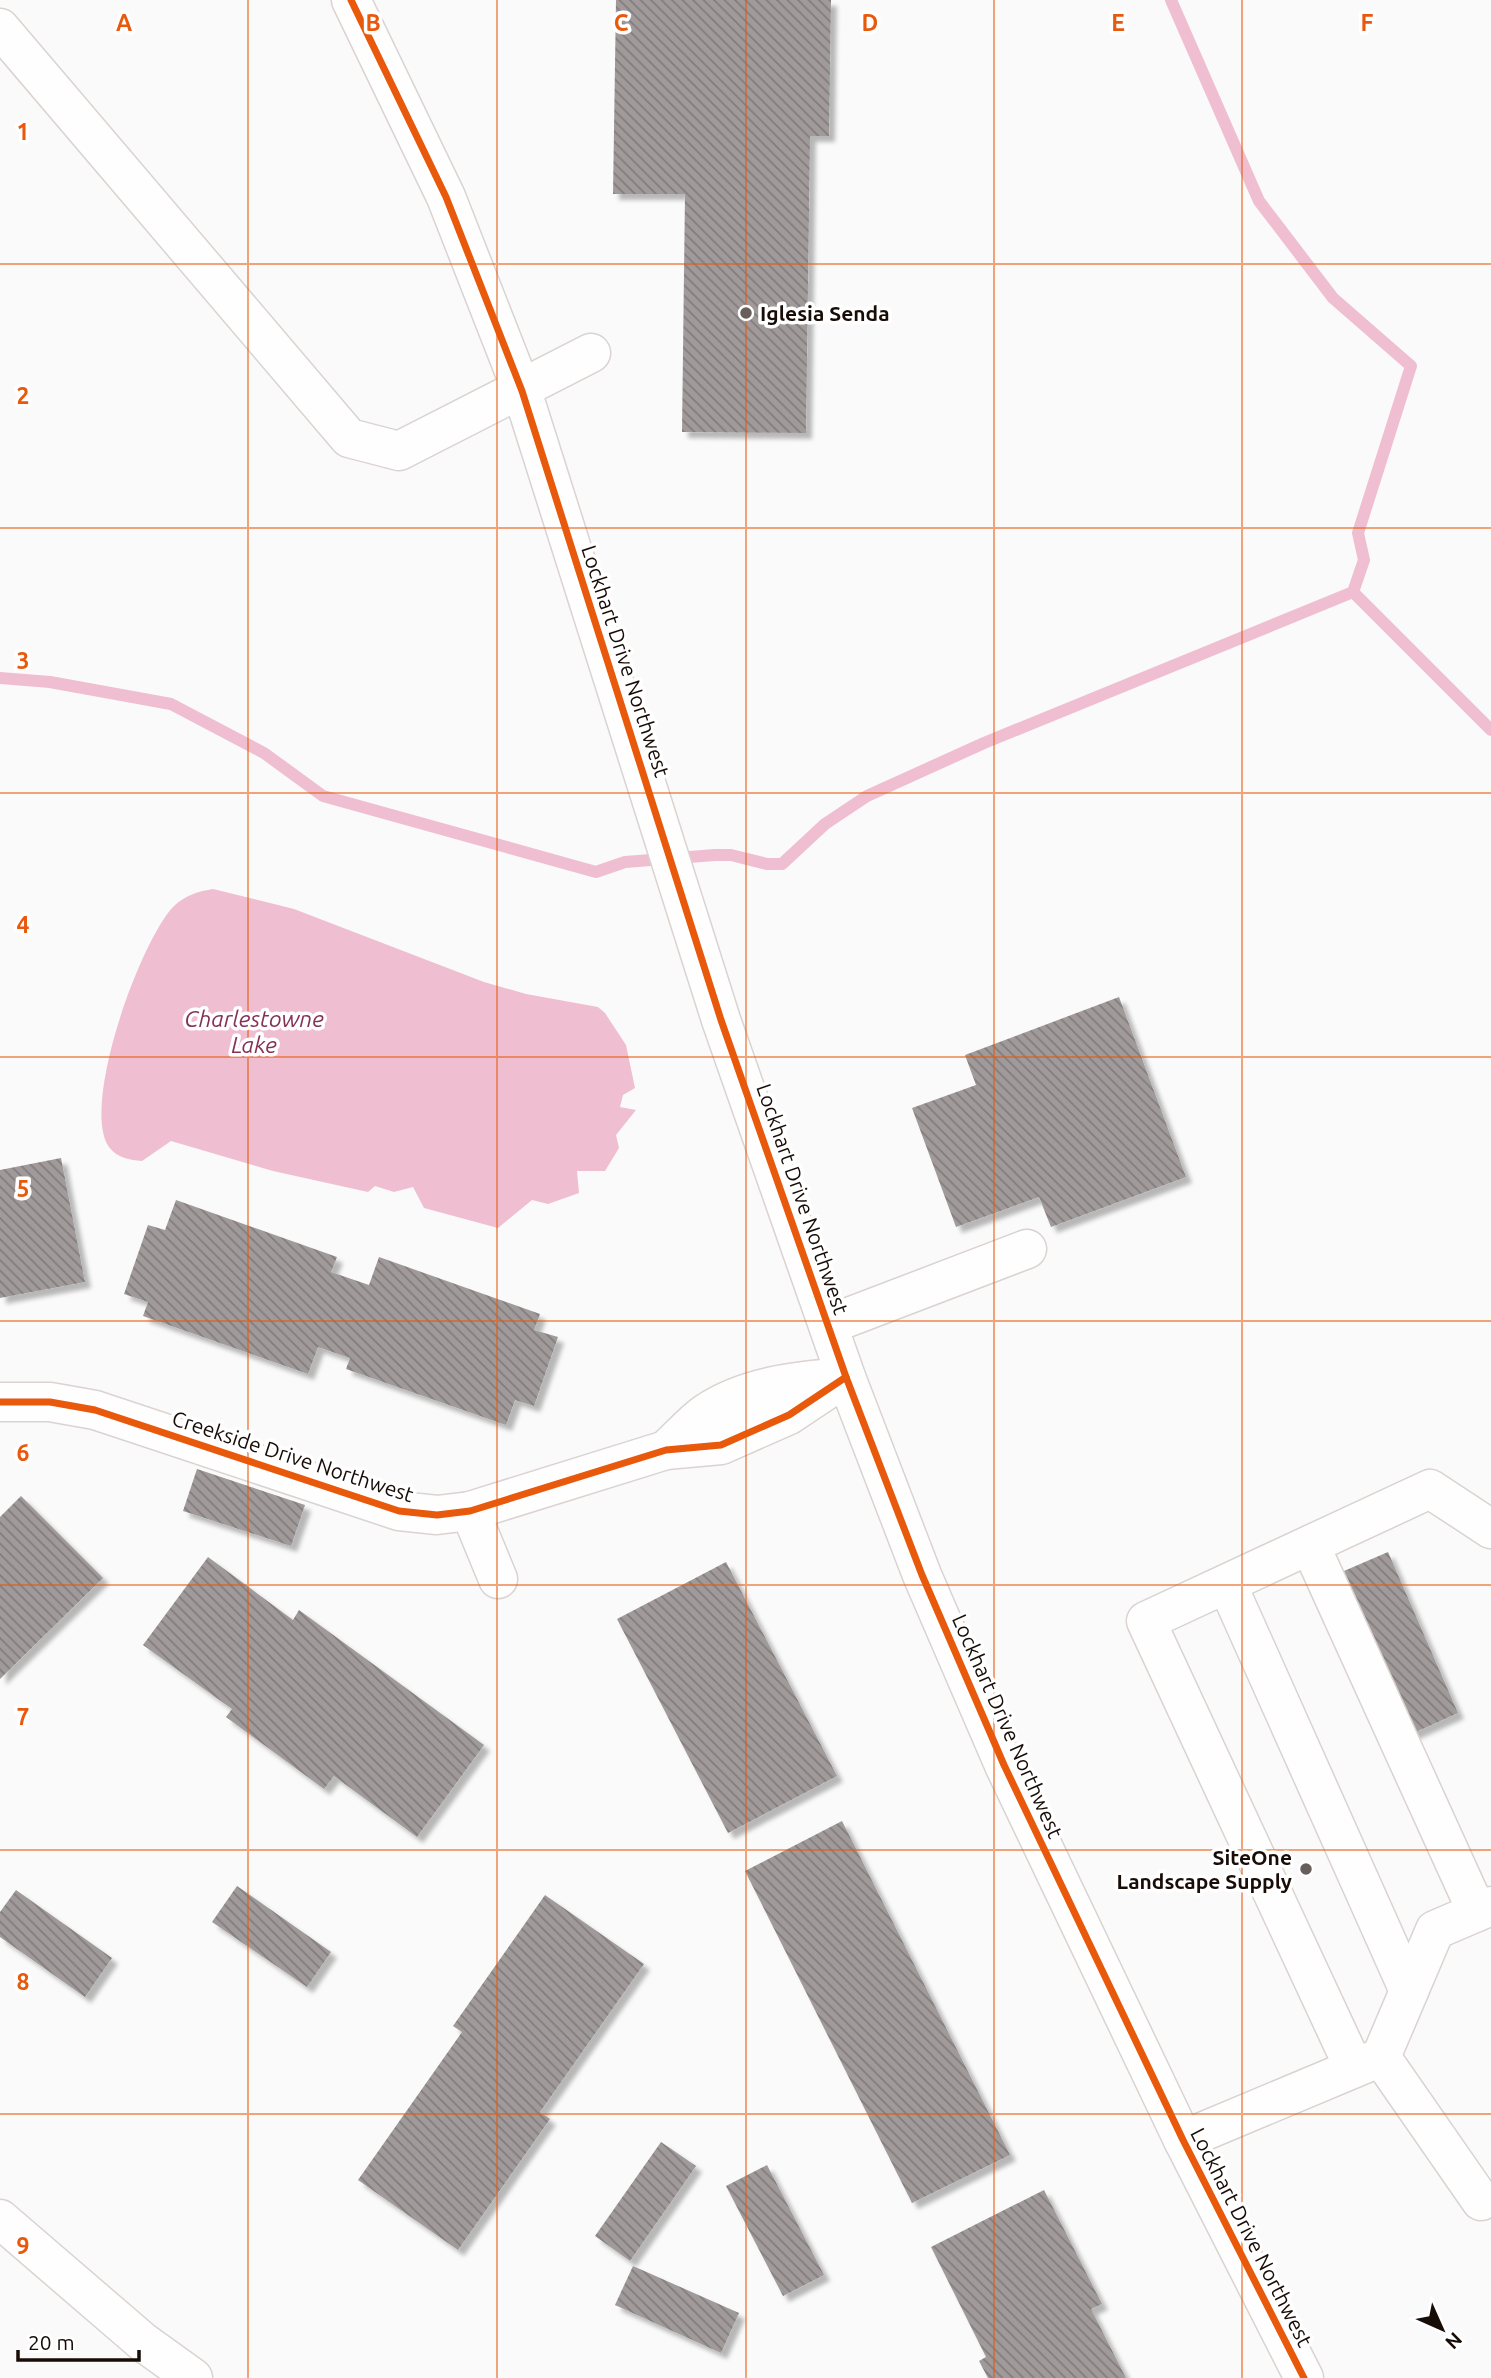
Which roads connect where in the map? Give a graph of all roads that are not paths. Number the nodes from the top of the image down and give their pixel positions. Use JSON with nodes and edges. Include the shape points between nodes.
{"nodes":[{"id":1,"x":351,"y":0,"type":"edge"},
{"id":2,"x":0,"y":28,"type":"edge"},
{"id":3,"x":591,"y":353,"type":"dead end"},
{"id":4,"x":522,"y":391,"type":"junction"},
{"id":5,"x":1027,"y":1249,"type":"dead end"},
{"id":6,"x":828,"y":1325,"type":"junction"},
{"id":7,"x":846,"y":1377,"type":"junction"},
{"id":8,"x":0,"y":1402,"type":"edge"},
{"id":9,"x":470,"y":1511,"type":"junction"},
{"id":10,"x":1491,"y":1529,"type":"edge"},
{"id":11,"x":1310,"y":1545,"type":"junction"},
{"id":12,"x":498,"y":1579,"type":"dead end"},
{"id":13,"x":1227,"y":1584,"type":"junction"},
{"id":14,"x":1484,"y":1909,"type":"edge"},
{"id":15,"x":1409,"y":1991,"type":"junction"},
{"id":16,"x":1368,"y":2063,"type":"junction"},
{"id":17,"x":1183,"y":2140,"type":"junction"},
{"id":18,"x":1481,"y":2201,"type":"dead end"},
{"id":19,"x":0,"y":2218,"type":"edge"},
{"id":20,"x":192,"y":2378,"type":"edge"},
{"id":21,"x":1304,"y":2378,"type":"edge"}],
"edges":[{"from":1,"to":4,"type":"street","name":"Lockhart Drive Northwest","via":[[446,197]]},
{"from":2,"to":4,"type":"street","via":[[349,438],[398,451]]},
{"from":3,"to":4,"type":"street"},
{"from":4,"to":6,"type":"street","name":"Lockhart Drive Northwest","via":[[721,1020]]},
{"from":5,"to":6,"type":"street"},
{"from":6,"to":7,"type":"street","name":"Lockhart Drive Northwest"},
{"from":7,"to":9,"type":"street","name":"Creekside Drive Northwest","via":[[781,1382],[707,1413],[666,1450]]},
{"from":7,"to":17,"type":"street","name":"Lockhart Drive Northwest","via":[[922,1575],[1004,1765]]},
{"from":8,"to":9,"type":"street","name":"Creekside Drive Northwest","via":[[50,1402],[95,1410],[399,1511],[438,1515]]},
{"from":9,"to":12,"type":"street"},
{"from":10,"to":11,"type":"street","via":[[1430,1489]]},
{"from":11,"to":13,"type":"street"},
{"from":11,"to":14,"type":"street"},
{"from":13,"to":15,"type":"street"},
{"from":13,"to":16,"type":"street","via":[[1146,1621]]},
{"from":14,"to":15,"type":"street","via":[[1435,1930]]},
{"from":15,"to":16,"type":"street"},
{"from":16,"to":17,"type":"street"},
{"from":16,"to":18,"type":"street"},
{"from":17,"to":21,"type":"street","name":"Lockhart Drive Northwest"},
{"from":19,"to":20,"type":"street","via":[[143,2342]]}]}
